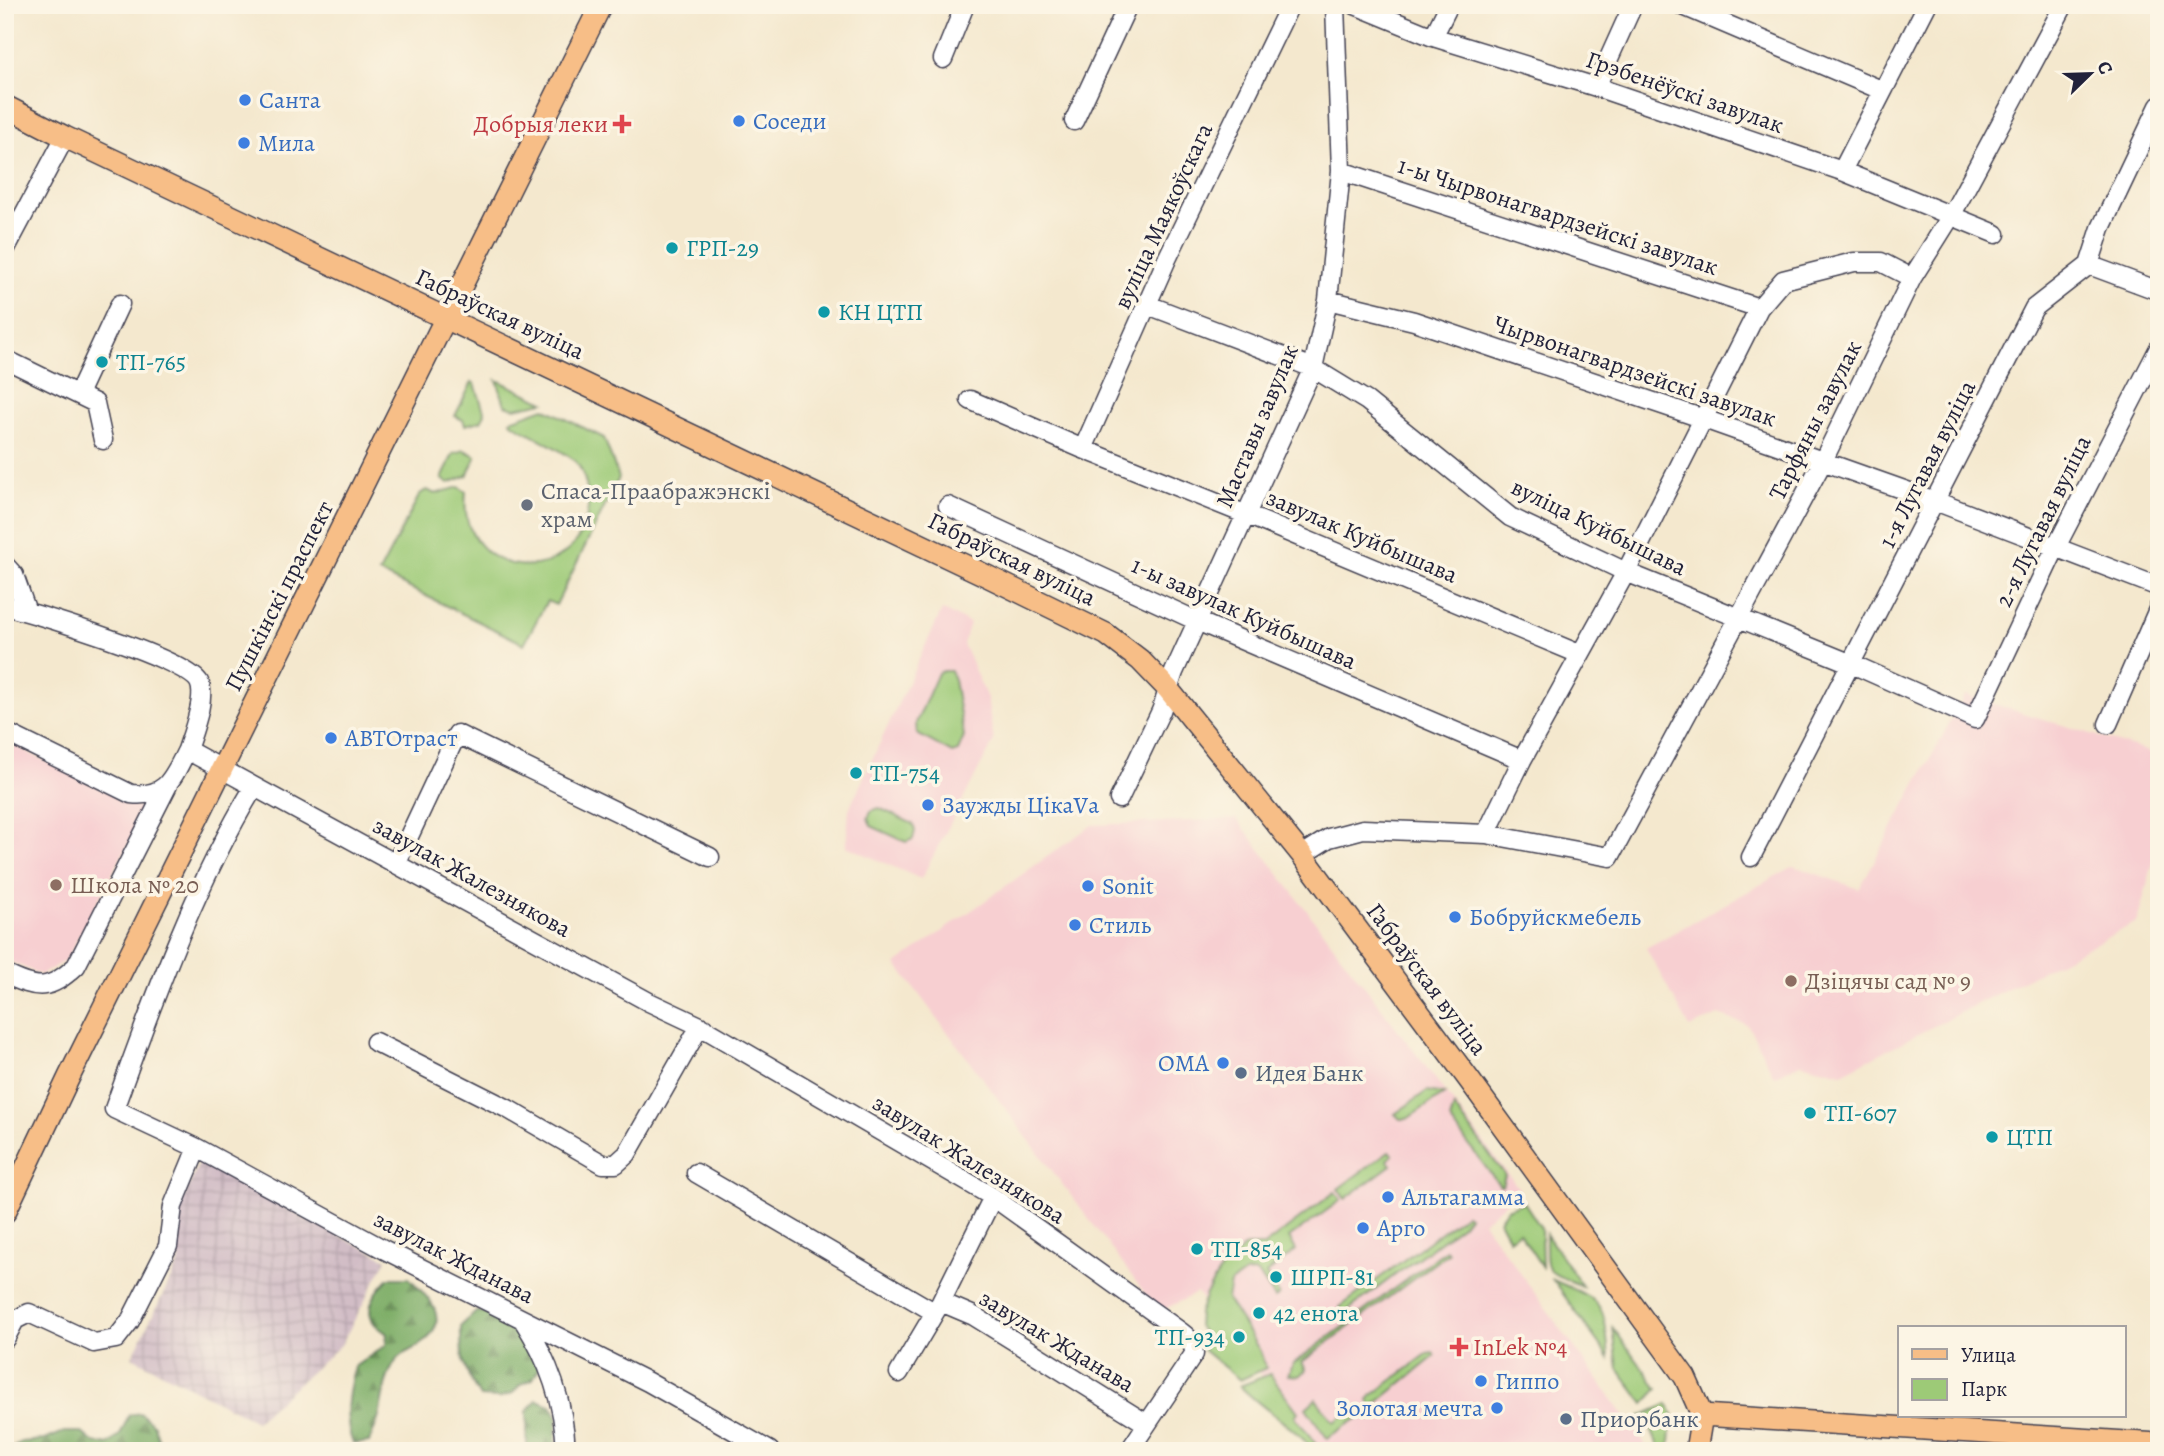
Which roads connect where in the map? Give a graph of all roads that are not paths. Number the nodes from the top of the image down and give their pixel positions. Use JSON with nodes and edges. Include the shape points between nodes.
{"nodes":[{"id":1,"x":601,"y":5,"type":"edge"},
{"id":2,"x":965,"y":5,"type":"edge"},
{"id":3,"x":1128,"y":5,"type":"edge"},
{"id":4,"x":1290,"y":5,"type":"edge"},
{"id":5,"x":1335,"y":5,"type":"edge"},
{"id":6,"x":1355,"y":5,"type":"edge"},
{"id":7,"x":1449,"y":5,"type":"edge"},
{"id":8,"x":1633,"y":5,"type":"edge"},
{"id":9,"x":1681,"y":5,"type":"edge"},
{"id":10,"x":1927,"y":5,"type":"edge"},
{"id":11,"x":2064,"y":5,"type":"edge"},
{"id":12,"x":1433,"y":37,"type":"junction"},
{"id":13,"x":943,"y":59,"type":"dead end"},
{"id":14,"x":1596,"y":87,"type":"junction"},
{"id":15,"x":1881,"y":90,"type":"junction"},
{"id":16,"x":5,"y":106,"type":"edge"},
{"id":17,"x":2159,"y":106,"type":"edge"},
{"id":18,"x":1074,"y":121,"type":"dead end"},
{"id":19,"x":65,"y":136,"type":"junction"},
{"id":20,"x":1341,"y":171,"type":"junction"},
{"id":21,"x":1842,"y":171,"type":"junction"},
{"id":22,"x":1951,"y":216,"type":"junction"},
{"id":23,"x":1996,"y":234,"type":"dead end"},
{"id":24,"x":5,"y":250,"type":"edge"},
{"id":25,"x":2089,"y":265,"type":"junction"},
{"id":26,"x":1912,"y":278,"type":"junction"},
{"id":27,"x":2159,"y":291,"type":"edge"},
{"id":28,"x":1328,"y":300,"type":"junction"},
{"id":29,"x":120,"y":304,"type":"dead end"},
{"id":30,"x":1149,"y":305,"type":"junction"},
{"id":31,"x":1759,"y":308,"type":"junction"},
{"id":32,"x":446,"y":318,"type":"junction"},
{"id":33,"x":2159,"y":348,"type":"edge"},
{"id":34,"x":5,"y":359,"type":"edge"},
{"id":35,"x":1313,"y":368,"type":"junction"},
{"id":36,"x":78,"y":394,"type":"junction"},
{"id":37,"x":970,"y":400,"type":"dead end"},
{"id":38,"x":1704,"y":419,"type":"junction"},
{"id":39,"x":103,"y":440,"type":"dead end"},
{"id":40,"x":1083,"y":450,"type":"junction"},
{"id":41,"x":1822,"y":463,"type":"junction"},
{"id":42,"x":1935,"y":501,"type":"junction"},
{"id":43,"x":948,"y":506,"type":"dead end"},
{"id":44,"x":1247,"y":515,"type":"junction"},
{"id":45,"x":2056,"y":547,"type":"junction"},
{"id":46,"x":5,"y":565,"type":"edge"},
{"id":47,"x":1626,"y":572,"type":"junction"},
{"id":48,"x":2159,"y":587,"type":"edge"},
{"id":49,"x":5,"y":606,"type":"edge"},
{"id":50,"x":2159,"y":607,"type":"edge"},
{"id":51,"x":27,"y":612,"type":"junction"},
{"id":52,"x":1739,"y":619,"type":"junction"},
{"id":53,"x":1197,"y":621,"type":"junction"},
{"id":54,"x":1579,"y":654,"type":"junction"},
{"id":55,"x":1852,"y":664,"type":"junction"},
{"id":56,"x":1168,"y":689,"type":"junction"},
{"id":57,"x":1975,"y":719,"type":"joint"},
{"id":58,"x":2108,"y":724,"type":"dead end"},
{"id":59,"x":5,"y":732,"type":"edge"},
{"id":60,"x":187,"y":750,"type":"junction"},
{"id":61,"x":1522,"y":760,"type":"junction"},
{"id":62,"x":221,"y":770,"type":"junction"},
{"id":63,"x":168,"y":785,"type":"junction"},
{"id":64,"x":254,"y":787,"type":"junction"},
{"id":65,"x":1119,"y":799,"type":"dead end"},
{"id":66,"x":1486,"y":834,"type":"junction"},
{"id":67,"x":1302,"y":855,"type":"junction"},
{"id":68,"x":710,"y":857,"type":"dead end"},
{"id":69,"x":1751,"y":857,"type":"dead end"},
{"id":70,"x":397,"y":863,"type":"junction"},
{"id":71,"x":5,"y":974,"type":"edge"},
{"id":72,"x":700,"y":1026,"type":"junction"},
{"id":73,"x":375,"y":1042,"type":"dead end"},
{"id":74,"x":197,"y":1148,"type":"junction"},
{"id":75,"x":696,"y":1173,"type":"dead end"},
{"id":76,"x":993,"y":1198,"type":"junction"},
{"id":77,"x":5,"y":1212,"type":"edge"},
{"id":78,"x":937,"y":1307,"type":"junction"},
{"id":79,"x":523,"y":1320,"type":"junction"},
{"id":80,"x":5,"y":1339,"type":"edge"},
{"id":81,"x":899,"y":1373,"type":"dead end"},
{"id":82,"x":1702,"y":1415,"type":"junction"},
{"id":83,"x":1147,"y":1424,"type":"junction"},
{"id":84,"x":2159,"y":1444,"type":"edge"},
{"id":85,"x":566,"y":1451,"type":"edge"},
{"id":86,"x":769,"y":1451,"type":"edge"},
{"id":87,"x":1129,"y":1451,"type":"edge"},
{"id":88,"x":1696,"y":1451,"type":"edge"}],
"edges":[{"from":1,"to":32,"type":"main road","name":"Пушкінскі праспект"},
{"from":2,"to":13,"type":"street"},
{"from":3,"to":18,"type":"street"},
{"from":4,"to":30,"type":"street","name":"вуліца Маякоўскага"},
{"from":5,"to":20,"type":"street","name":"Маставы завулак"},
{"from":6,"to":12,"type":"street","name":"Грэбенёўскі завулак"},
{"from":7,"to":12,"type":"street"},
{"from":8,"to":14,"type":"street"},
{"from":9,"to":15,"type":"street"},
{"from":10,"to":15,"type":"street"},
{"from":11,"to":22,"type":"street","name":"Тарфяны завулак"},
{"from":12,"to":14,"type":"street","name":"Грэбенёўскі завулак"},
{"from":14,"to":21,"type":"street","name":"Грэбенёўскі завулак"},
{"from":15,"to":21,"type":"street"},
{"from":16,"to":19,"type":"main road","name":"Габраўская вуліца"},
{"from":17,"to":25,"type":"street","via":[[2101,228]]},
{"from":19,"to":24,"type":"street"},
{"from":19,"to":32,"type":"main road","name":"Габраўская вуліца"},
{"from":20,"to":28,"type":"street","name":"Маставы завулак"},
{"from":20,"to":31,"type":"street","name":"1-ы Чырвонагвардзейскі завулак"},
{"from":21,"to":22,"type":"street","name":"Грэбенёўскі завулак"},
{"from":22,"to":23,"type":"street","name":"Грэбенёўскі завулак"},
{"from":22,"to":26,"type":"street","name":"Тарфяны завулак"},
{"from":25,"to":27,"type":"street"},
{"from":25,"to":42,"type":"street","name":"1-я Лугавая вуліца","via":[[2034,308]]},
{"from":26,"to":31,"type":"street","via":[[1881,262],[1854,262],[1783,281]]},
{"from":26,"to":41,"type":"street","name":"Тарфяны завулак"},
{"from":28,"to":35,"type":"street","name":"Маставы завулак"},
{"from":28,"to":38,"type":"street","name":"Чырвонагвардзейскі завулак","via":[[1426,324]]},
{"from":29,"to":36,"type":"street"},
{"from":30,"to":35,"type":"street","name":"вуліца Куйбышава"},
{"from":30,"to":40,"type":"street","name":"вуліца Маякоўскага"},
{"from":31,"to":38,"type":"street"},
{"from":32,"to":56,"type":"main road","name":"Габраўская вуліца","via":[[1105,634]]},
{"from":32,"to":62,"type":"main road","name":"Пушкінскі праспект"},
{"from":33,"to":45,"type":"street","name":"2-я Лугавая вуліца"},
{"from":34,"to":36,"type":"street"},
{"from":35,"to":44,"type":"street","name":"Маставы завулак"},
{"from":35,"to":47,"type":"street","name":"вуліца Куйбышава","via":[[1367,401],[1510,517]]},
{"from":36,"to":39,"type":"street","via":[[95,403]]},
{"from":37,"to":40,"type":"street","name":"завулак Куйбышава"},
{"from":38,"to":41,"type":"street","name":"Чырвонагвардзейскі завулак"},
{"from":38,"to":47,"type":"street"},
{"from":40,"to":44,"type":"street","name":"завулак Куйбышава"},
{"from":41,"to":42,"type":"street","name":"Чырвонагвардзейскі завулак"},
{"from":41,"to":52,"type":"street","name":"Тарфяны завулак"},
{"from":42,"to":45,"type":"street","name":"Чырвонагвардзейскі завулак"},
{"from":42,"to":55,"type":"street","name":"1-я Лугавая вуліца"},
{"from":43,"to":53,"type":"street","name":"1-ы завулак Куйбышава"},
{"from":44,"to":53,"type":"street","name":"Маставы завулак"},
{"from":44,"to":54,"type":"street","name":"завулак Куйбышава"},
{"from":45,"to":48,"type":"street","name":"Чырвонагвардзейскі завулак"},
{"from":45,"to":57,"type":"street","name":"2-я Лугавая вуліца"},
{"from":46,"to":51,"type":"street","via":[[14,575]]},
{"from":47,"to":52,"type":"street","name":"вуліца Куйбышава"},
{"from":47,"to":54,"type":"street"},
{"from":49,"to":51,"type":"street"},
{"from":50,"to":58,"type":"street"},
{"from":51,"to":60,"type":"street","via":[[131,645],[192,674],[201,684],[201,699]]},
{"from":52,"to":55,"type":"street","name":"вуліца Куйбышава"},
{"from":52,"to":66,"type":"street","name":"Тарфяны завулак","via":[[1611,857]]},
{"from":53,"to":56,"type":"street","name":"Маставы завулак"},
{"from":53,"to":61,"type":"street","name":"1-ы завулак Куйбышава"},
{"from":54,"to":61,"type":"street"},
{"from":55,"to":57,"type":"street","name":"вуліца Куйбышава"},
{"from":55,"to":69,"type":"street","name":"1-я Лугавая вуліца"},
{"from":56,"to":65,"type":"street","name":"Маставы завулак"},
{"from":56,"to":67,"type":"main road","name":"Габраўская вуліца"},
{"from":59,"to":63,"type":"street","via":[[131,794],[144,795]]},
{"from":60,"to":62,"type":"street","name":"завулак Жалезнякова"},
{"from":60,"to":63,"type":"street"},
{"from":61,"to":66,"type":"street"},
{"from":62,"to":64,"type":"street","name":"завулак Жалезнякова"},
{"from":62,"to":77,"type":"main road","name":"Пушкінскі праспект"},
{"from":63,"to":71,"type":"street","via":[[76,966],[47,987],[28,985]]},
{"from":64,"to":70,"type":"street","name":"завулак Жалезнякова"},
{"from":64,"to":74,"type":"street","name":"завулак Жданава","via":[[164,969],[114,1109]]},
{"from":66,"to":67,"type":"street","via":[[1363,829],[1329,838]]},
{"from":67,"to":82,"type":"main road","name":"Габраўская вуліца","via":[[1685,1377]]},
{"from":68,"to":70,"type":"street","via":[[457,734]]},
{"from":70,"to":72,"type":"street","name":"завулак Жалезнякова"},
{"from":72,"to":73,"type":"street","via":[[627,1154],[616,1164],[603,1164]]},
{"from":72,"to":76,"type":"street","name":"завулак Жалезнякова"},
{"from":74,"to":79,"type":"street","name":"завулак Жданава"},
{"from":74,"to":80,"type":"street","via":[[173,1206],[168,1245],[130,1321],[116,1339],[94,1343],[29,1313],[15,1320]]},
{"from":75,"to":78,"type":"street","name":"завулак Жданава"},
{"from":76,"to":78,"type":"street","name":"завулак Жданава"},
{"from":76,"to":83,"type":"street","name":"завулак Жалезнякова","via":[[1190,1338],[1194,1354]]},
{"from":78,"to":81,"type":"street","name":"завулак Жданава"},
{"from":78,"to":83,"type":"street","name":"завулак Жданава","via":[[974,1317]]},
{"from":79,"to":85,"type":"street","via":[[554,1381]]},
{"from":79,"to":86,"type":"street","name":"завулак Жданава","via":[[648,1382]]},
{"from":82,"to":84,"type":"main road"},
{"from":82,"to":88,"type":"main road"},
{"from":83,"to":87,"type":"street"}]}
